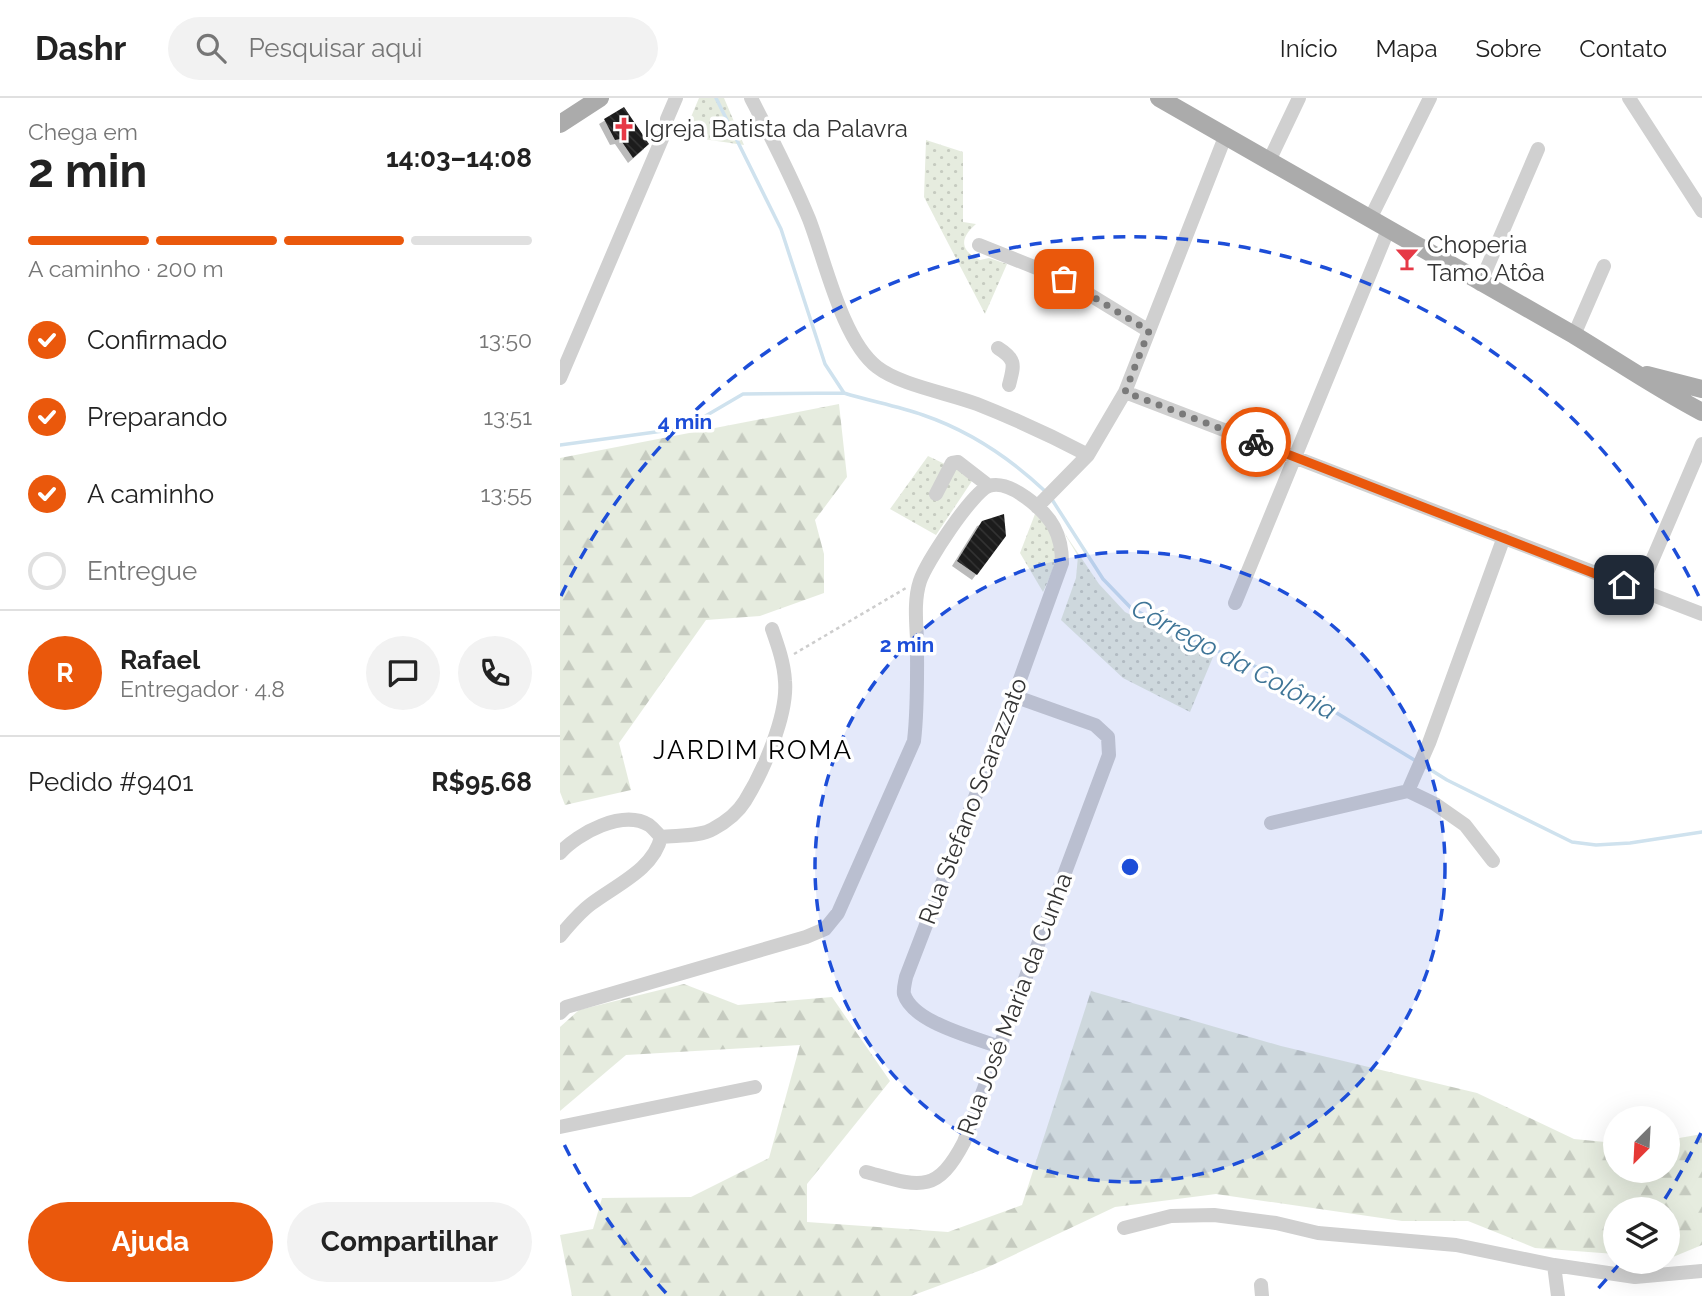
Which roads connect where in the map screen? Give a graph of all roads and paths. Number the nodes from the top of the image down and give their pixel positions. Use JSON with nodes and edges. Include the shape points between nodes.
{"nodes":[{"id":1,"x":600,"y":98,"type":"edge"},
{"id":2,"x":676,"y":98,"type":"edge"},
{"id":3,"x":686,"y":98,"type":"edge"},
{"id":4,"x":751,"y":98,"type":"edge"},
{"id":5,"x":1159,"y":98,"type":"edge"},
{"id":6,"x":1299,"y":98,"type":"edge"},
{"id":7,"x":1430,"y":98,"type":"edge"},
{"id":8,"x":1629,"y":98,"type":"edge"},
{"id":9,"x":560,"y":124,"type":"edge"},
{"id":10,"x":667,"y":127,"type":"junction"},
{"id":11,"x":1225,"y":137,"type":"junction"},
{"id":12,"x":1538,"y":149,"type":"dead end"},
{"id":13,"x":1269,"y":161,"type":"junction"},
{"id":14,"x":1702,"y":211,"type":"edge"},
{"id":15,"x":1370,"y":219,"type":"junction"},
{"id":16,"x":1388,"y":230,"type":"junction"},
{"id":17,"x":979,"y":244,"type":"dead end"},
{"id":18,"x":1604,"y":266,"type":"dead end"},
{"id":19,"x":1480,"y":284,"type":"junction"},
{"id":20,"x":1149,"y":331,"type":"junction"},
{"id":21,"x":1574,"y":335,"type":"junction"},
{"id":22,"x":998,"y":348,"type":"dead end"},
{"id":23,"x":562,"y":371,"type":"edge"},
{"id":24,"x":1637,"y":372,"type":"junction"},
{"id":25,"x":1009,"y":385,"type":"dead end"},
{"id":26,"x":1702,"y":389,"type":"edge"},
{"id":27,"x":1125,"y":392,"type":"junction"},
{"id":28,"x":1702,"y":412,"type":"edge"},
{"id":29,"x":1702,"y":444,"type":"edge"},
{"id":30,"x":1088,"y":455,"type":"junction"},
{"id":31,"x":1294,"y":457,"type":"junction"},
{"id":32,"x":989,"y":486,"type":"junction"},
{"id":33,"x":936,"y":494,"type":"dead end"},
{"id":34,"x":1040,"y":504,"type":"junction"},
{"id":35,"x":1504,"y":537,"type":"junction"},
{"id":36,"x":921,"y":579,"type":"junction"},
{"id":37,"x":1639,"y":591,"type":"junction"},
{"id":38,"x":1235,"y":603,"type":"dead end"},
{"id":39,"x":1702,"y":614,"type":"edge"},
{"id":40,"x":772,"y":629,"type":"dead end"},
{"id":41,"x":782,"y":660,"type":"junction"},
{"id":42,"x":1014,"y":696,"type":"junction"},
{"id":43,"x":1411,"y":786,"type":"junction"},
{"id":44,"x":1271,"y":823,"type":"dead end"},
{"id":45,"x":661,"y":837,"type":"junction"},
{"id":46,"x":560,"y":853,"type":"edge"},
{"id":47,"x":1493,"y":862,"type":"dead end"},
{"id":48,"x":560,"y":936,"type":"edge"},
{"id":49,"x":562,"y":1006,"type":"edge"},
{"id":50,"x":999,"y":1047,"type":"junction"},
{"id":51,"x":755,"y":1087,"type":"dead end"},
{"id":52,"x":560,"y":1127,"type":"edge"},
{"id":53,"x":866,"y":1172,"type":"dead end"},
{"id":54,"x":1124,"y":1228,"type":"dead end"},
{"id":55,"x":1554,"y":1265,"type":"junction"},
{"id":56,"x":1702,"y":1270,"type":"edge"},
{"id":57,"x":1558,"y":1296,"type":"edge"}],
"edges":[{"from":1,"to":9,"type":"main road"},
{"from":2,"to":10,"type":"street"},
{"from":3,"to":10,"type":"street","via":[[675,122]]},
{"from":4,"to":30,"type":"street","via":[[808,216],[851,336],[865,356],[898,378],[977,404]]},
{"from":5,"to":11,"type":"main road"},
{"from":6,"to":13,"type":"street"},
{"from":7,"to":15,"type":"street"},
{"from":8,"to":14,"type":"street"},
{"from":10,"to":23,"type":"street"},
{"from":11,"to":13,"type":"main road"},
{"from":11,"to":20,"type":"street"},
{"from":12,"to":19,"type":"street"},
{"from":13,"to":15,"type":"main road"},
{"from":15,"to":16,"type":"main road"},
{"from":16,"to":19,"type":"main road"},
{"from":16,"to":31,"type":"street"},
{"from":17,"to":20,"type":"street","via":[[1064,279]]},
{"from":18,"to":21,"type":"street"},
{"from":19,"to":21,"type":"main road"},
{"from":20,"to":27,"type":"street"},
{"from":21,"to":24,"type":"main road"},
{"from":22,"to":25,"type":"street","via":[[1013,361]]},
{"from":24,"to":26,"type":"main road"},
{"from":24,"to":28,"type":"main road"},
{"from":27,"to":30,"type":"street"},
{"from":27,"to":31,"type":"street"},
{"from":29,"to":37,"type":"street"},
{"from":30,"to":34,"type":"street"},
{"from":31,"to":35,"type":"street"},
{"from":31,"to":38,"type":"street"},
{"from":32,"to":33,"type":"street","via":[[958,461],[952,463]]},
{"from":32,"to":34,"type":"street","via":[[1004,486]]},
{"from":32,"to":36,"type":"street","via":[[959,517]]},
{"from":34,"to":42,"type":"street","name":"Rua Stefano Scarazzato","via":[[1061,546],[1062,563]]},
{"from":35,"to":37,"type":"street"},
{"from":35,"to":43,"type":"street"},
{"from":36,"to":41,"type":"path"},
{"from":36,"to":49,"type":"street","via":[[916,601],[914,741],[838,913],[825,929]]},
{"from":37,"to":39,"type":"street"},
{"from":40,"to":41,"type":"street"},
{"from":41,"to":45,"type":"street","via":[[786,683],[782,713],[744,803],[710,831]]},
{"from":42,"to":50,"type":"street","name":"Rua Stefano Scarazzato","via":[[903,991],[908,1002],[929,1020]]},
{"from":42,"to":50,"type":"street","name":"Rua José Maria da Cunha","via":[[1095,725],[1108,737],[1109,755]]},
{"from":43,"to":44,"type":"street"},
{"from":43,"to":47,"type":"street","via":[[1465,825]]},
{"from":45,"to":46,"type":"street","via":[[649,825],[633,820],[602,824]]},
{"from":45,"to":48,"type":"street","via":[[650,861],[590,905]]},
{"from":50,"to":53,"type":"street","name":"Rua José Maria da Cunha","via":[[964,1142],[941,1177],[909,1184]]},
{"from":51,"to":52,"type":"street"},
{"from":54,"to":55,"type":"street","via":[[1171,1216],[1214,1215],[1318,1233],[1455,1245]]},
{"from":55,"to":56,"type":"street","via":[[1635,1277]]},
{"from":55,"to":57,"type":"street"}]}
